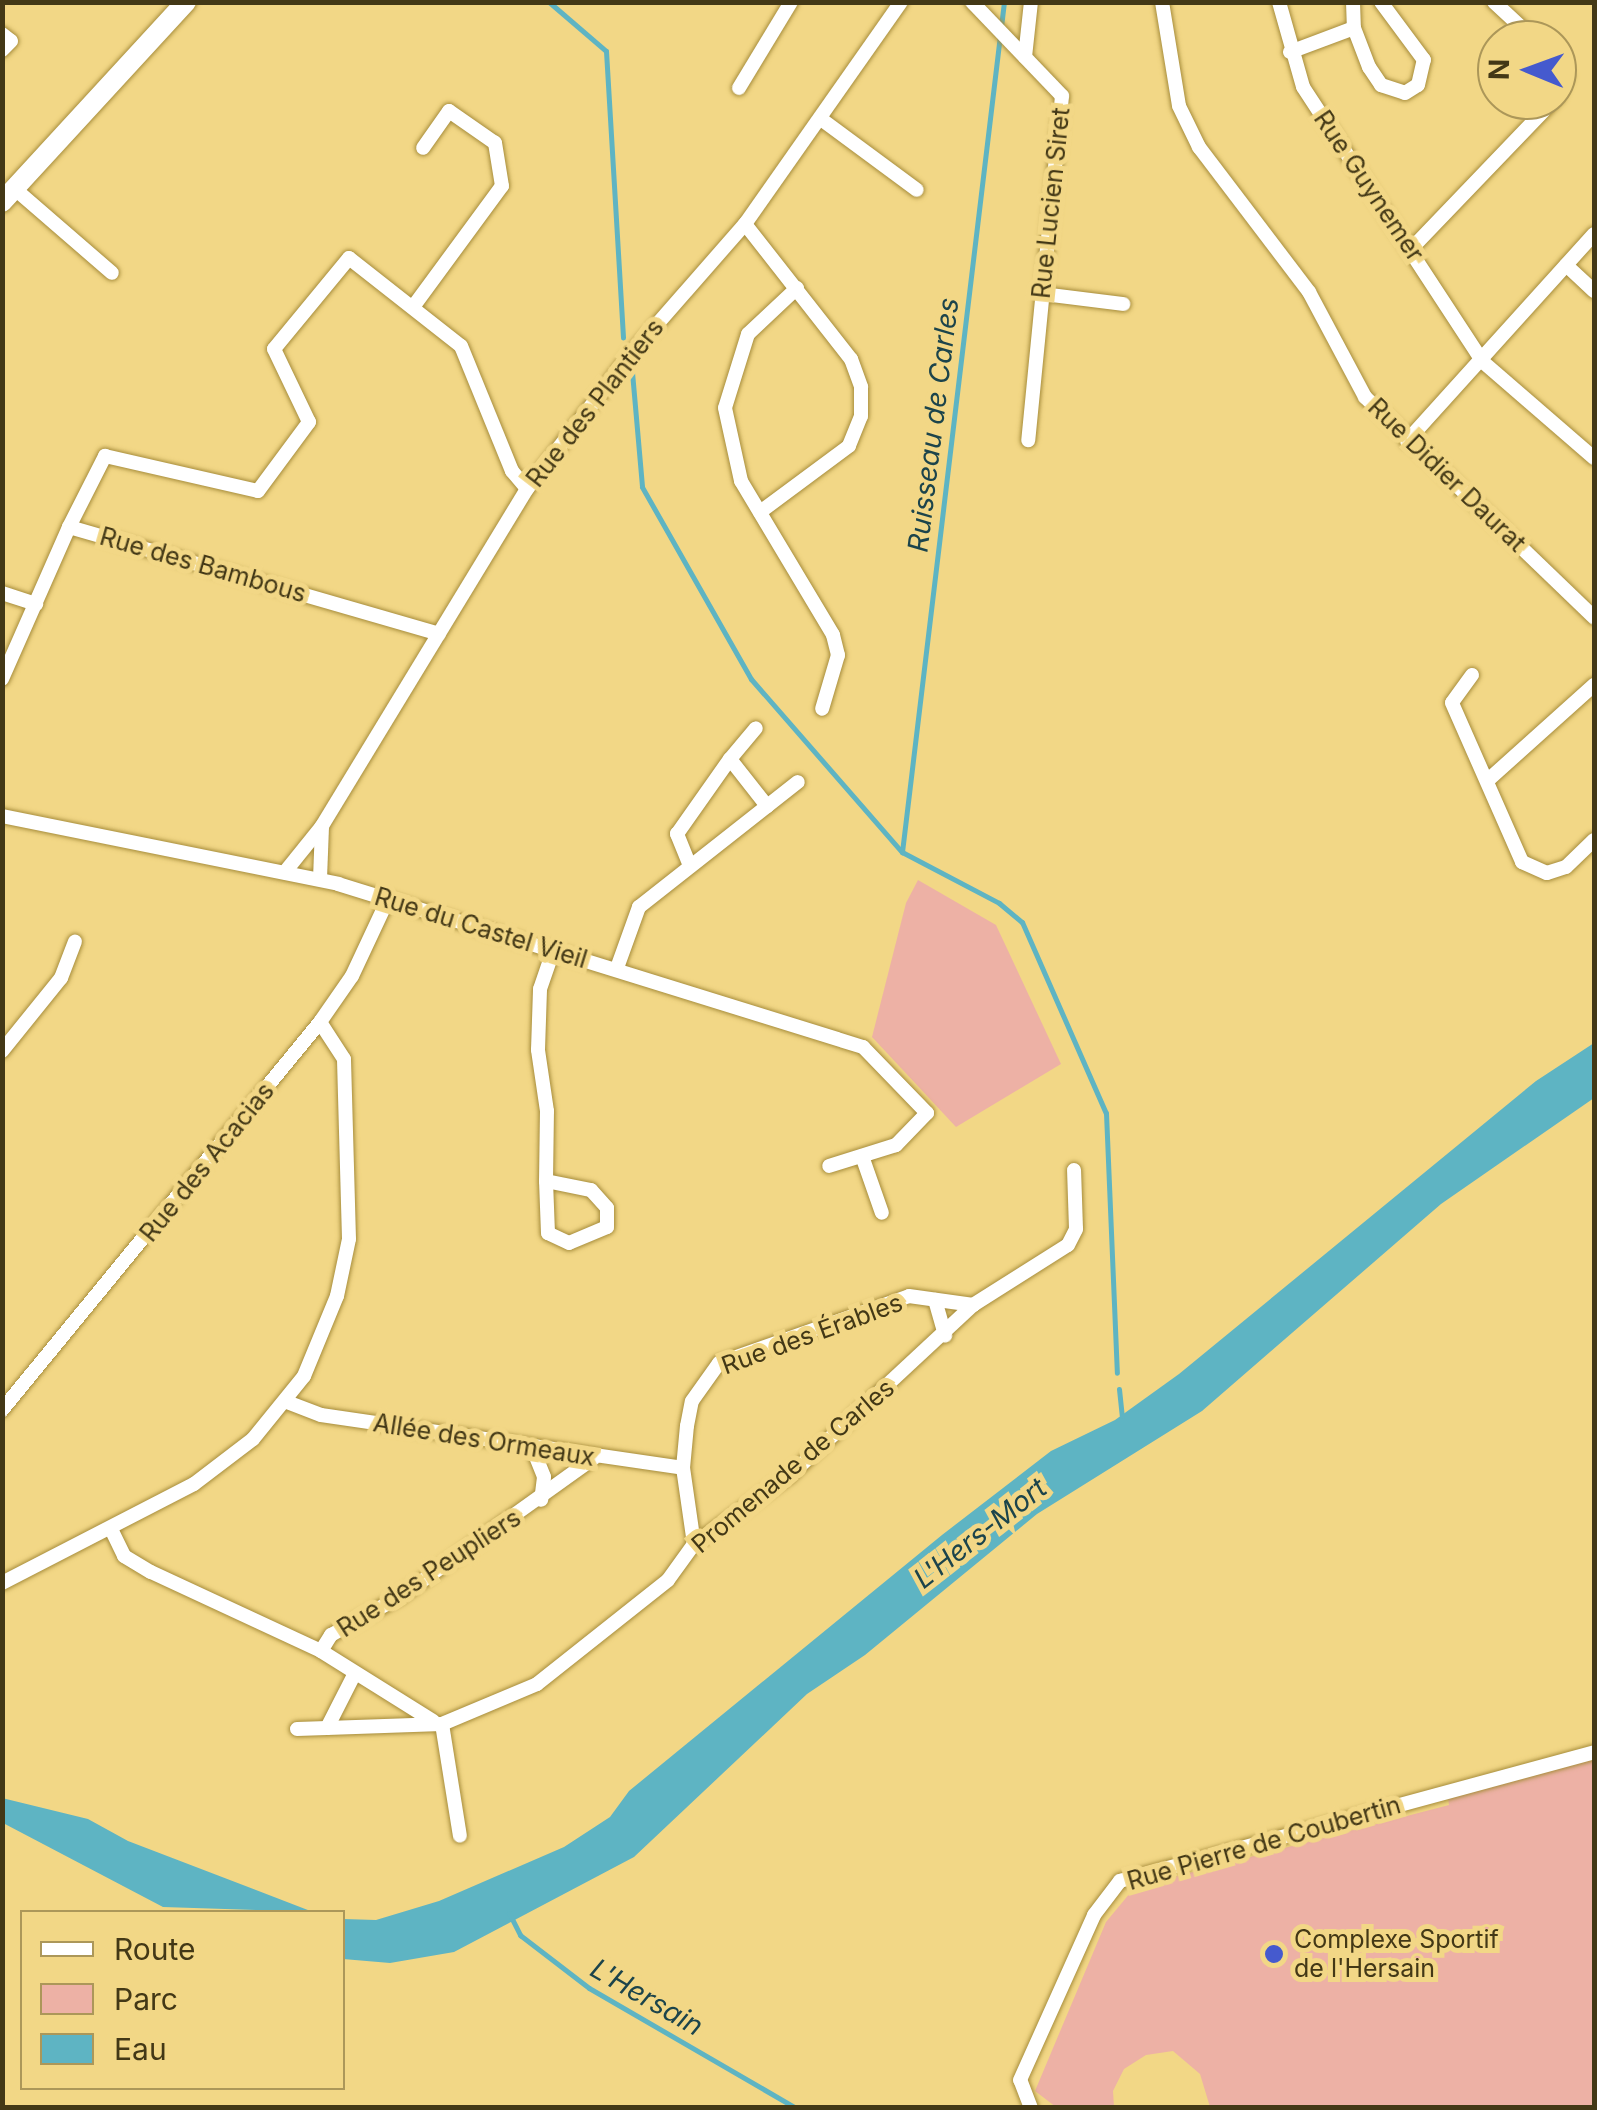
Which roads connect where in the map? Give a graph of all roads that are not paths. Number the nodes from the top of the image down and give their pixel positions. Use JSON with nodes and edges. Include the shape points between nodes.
{"nodes":[{"id":1,"x":186,"y":2,"type":"edge"},
{"id":2,"x":791,"y":2,"type":"edge"},
{"id":3,"x":901,"y":2,"type":"edge"},
{"id":4,"x":972,"y":2,"type":"edge"},
{"id":5,"x":1032,"y":2,"type":"edge"},
{"id":6,"x":1162,"y":2,"type":"edge"},
{"id":7,"x":1279,"y":2,"type":"edge"},
{"id":8,"x":1353,"y":2,"type":"edge"},
{"id":9,"x":1380,"y":2,"type":"edge"},
{"id":10,"x":1494,"y":2,"type":"edge"},
{"id":11,"x":167,"y":11,"type":"edge"},
{"id":12,"x":1513,"y":20,"type":"edge"},
{"id":13,"x":1354,"y":28,"type":"junction"},
{"id":14,"x":2,"y":34,"type":"edge"},
{"id":15,"x":2,"y":50,"type":"edge"},
{"id":16,"x":1290,"y":52,"type":"junction"},
{"id":17,"x":1025,"y":58,"type":"junction"},
{"id":18,"x":739,"y":88,"type":"dead end"},
{"id":19,"x":822,"y":119,"type":"junction"},
{"id":20,"x":1536,"y":120,"type":"edge"},
{"id":21,"x":423,"y":148,"type":"dead end"},
{"id":22,"x":917,"y":190,"type":"dead end"},
{"id":23,"x":9,"y":196,"type":"edge"},
{"id":24,"x":745,"y":224,"type":"junction"},
{"id":25,"x":1594,"y":234,"type":"edge"},
{"id":26,"x":1412,"y":248,"type":"junction"},
{"id":27,"x":1566,"y":264,"type":"junction"},
{"id":28,"x":112,"y":273,"type":"dead end"},
{"id":29,"x":797,"y":288,"type":"junction"},
{"id":30,"x":1594,"y":291,"type":"edge"},
{"id":31,"x":1042,"y":294,"type":"junction"},
{"id":32,"x":1123,"y":304,"type":"dead end"},
{"id":33,"x":413,"y":307,"type":"junction"},
{"id":34,"x":1482,"y":361,"type":"junction"},
{"id":35,"x":1028,"y":440,"type":"dead end"},
{"id":36,"x":1407,"y":441,"type":"junction"},
{"id":37,"x":1594,"y":458,"type":"edge"},
{"id":38,"x":527,"y":488,"type":"junction"},
{"id":39,"x":760,"y":512,"type":"junction"},
{"id":40,"x":69,"y":526,"type":"junction"},
{"id":41,"x":2,"y":593,"type":"edge"},
{"id":42,"x":36,"y":604,"type":"junction"},
{"id":43,"x":1594,"y":617,"type":"edge"},
{"id":44,"x":439,"y":634,"type":"junction"},
{"id":45,"x":1472,"y":675,"type":"dead end"},
{"id":46,"x":2,"y":679,"type":"edge"},
{"id":47,"x":1594,"y":685,"type":"edge"},
{"id":48,"x":822,"y":709,"type":"dead end"},
{"id":49,"x":756,"y":728,"type":"dead end"},
{"id":50,"x":730,"y":759,"type":"junction"},
{"id":51,"x":1487,"y":781,"type":"junction"},
{"id":52,"x":798,"y":782,"type":"dead end"},
{"id":53,"x":766,"y":806,"type":"junction"},
{"id":54,"x":2,"y":816,"type":"edge"},
{"id":55,"x":322,"y":826,"type":"junction"},
{"id":56,"x":1594,"y":840,"type":"edge"},
{"id":57,"x":690,"y":866,"type":"junction"},
{"id":58,"x":285,"y":872,"type":"junction"},
{"id":59,"x":320,"y":879,"type":"junction"},
{"id":60,"x":388,"y":899,"type":"junction"},
{"id":61,"x":75,"y":942,"type":"dead end"},
{"id":62,"x":553,"y":952,"type":"junction"},
{"id":63,"x":617,"y":968,"type":"junction"},
{"id":64,"x":320,"y":1022,"type":"junction"},
{"id":65,"x":2,"y":1050,"type":"edge"},
{"id":66,"x":862,"y":1156,"type":"junction"},
{"id":67,"x":829,"y":1166,"type":"dead end"},
{"id":68,"x":1074,"y":1170,"type":"dead end"},
{"id":69,"x":546,"y":1181,"type":"junction"},
{"id":70,"x":882,"y":1213,"type":"dead end"},
{"id":71,"x":935,"y":1300,"type":"junction"},
{"id":72,"x":973,"y":1305,"type":"junction"},
{"id":73,"x":945,"y":1336,"type":"junction"},
{"id":74,"x":287,"y":1402,"type":"junction"},
{"id":75,"x":2,"y":1410,"type":"edge"},
{"id":76,"x":532,"y":1447,"type":"junction"},
{"id":77,"x":594,"y":1458,"type":"junction"},
{"id":78,"x":682,"y":1468,"type":"junction"},
{"id":79,"x":541,"y":1500,"type":"junction"},
{"id":80,"x":112,"y":1531,"type":"junction"},
{"id":81,"x":694,"y":1544,"type":"junction"},
{"id":82,"x":2,"y":1583,"type":"edge"},
{"id":83,"x":320,"y":1651,"type":"junction"},
{"id":84,"x":354,"y":1675,"type":"junction"},
{"id":85,"x":442,"y":1724,"type":"junction"},
{"id":86,"x":327,"y":1728,"type":"junction"},
{"id":87,"x":297,"y":1729,"type":"dead end"},
{"id":88,"x":1594,"y":1752,"type":"edge"},
{"id":89,"x":460,"y":1836,"type":"dead end"},
{"id":90,"x":1031,"y":2108,"type":"edge"}],
"edges":[{"from":1,"to":11,"type":"street"},
{"from":2,"to":18,"type":"street"},
{"from":3,"to":19,"type":"street","name":"Rue des Plantiers"},
{"from":4,"to":17,"type":"street","name":"Rue Lucien Siret"},
{"from":5,"to":17,"type":"street"},
{"from":6,"to":36,"type":"street","name":"Rue Didier Daurat","via":[[1180,106],[1199,147],[1309,292],[1366,396]]},
{"from":7,"to":16,"type":"street","name":"Rue Guynemer"},
{"from":8,"to":13,"type":"street"},
{"from":9,"to":13,"type":"street","via":[[1424,60],[1418,85],[1393,94],[1381,86]]},
{"from":10,"to":12,"type":"street"},
{"from":11,"to":23,"type":"street"},
{"from":13,"to":16,"type":"street"},
{"from":14,"to":15,"type":"street","via":[[11,41]]},
{"from":16,"to":26,"type":"street","name":"Rue Guynemer","via":[[1303,87]]},
{"from":17,"to":31,"type":"street","name":"Rue Lucien Siret","via":[[1062,96]]},
{"from":19,"to":22,"type":"street"},
{"from":19,"to":24,"type":"street","name":"Rue des Plantiers"},
{"from":20,"to":26,"type":"street"},
{"from":21,"to":33,"type":"street","via":[[449,111],[495,144],[502,186]]},
{"from":23,"to":28,"type":"street"},
{"from":24,"to":29,"type":"street"},
{"from":24,"to":38,"type":"street","name":"Rue des Plantiers","via":[[631,354]]},
{"from":25,"to":27,"type":"street"},
{"from":26,"to":34,"type":"street","name":"Rue Guynemer"},
{"from":27,"to":30,"type":"street"},
{"from":27,"to":34,"type":"street"},
{"from":29,"to":39,"type":"street","via":[[748,334],[725,408],[735,463]]},
{"from":29,"to":39,"type":"street","via":[[851,359],[861,387],[861,416],[840,457]]},
{"from":31,"to":32,"type":"street"},
{"from":31,"to":35,"type":"street","name":"Rue Lucien Siret"},
{"from":33,"to":38,"type":"street","via":[[461,346],[512,471]]},
{"from":33,"to":40,"type":"street","via":[[350,258],[274,349],[309,422],[258,491],[105,456]]},
{"from":34,"to":36,"type":"street"},
{"from":34,"to":37,"type":"street","name":"Rue Guynemer"},
{"from":36,"to":43,"type":"street","name":"Rue Didier Daurat"},
{"from":38,"to":44,"type":"street","name":"Rue des Plantiers"},
{"from":39,"to":48,"type":"street","via":[[834,635],[838,655]]},
{"from":40,"to":42,"type":"street","name":"Rue des Bambous"},
{"from":40,"to":44,"type":"street","name":"Rue des Bambous"},
{"from":41,"to":42,"type":"street"},
{"from":42,"to":46,"type":"street","name":"Rue des Bambous"},
{"from":44,"to":55,"type":"street","name":"Rue des Plantiers"},
{"from":45,"to":51,"type":"street","via":[[1452,703]]},
{"from":47,"to":51,"type":"street"},
{"from":49,"to":50,"type":"street"},
{"from":50,"to":53,"type":"street"},
{"from":50,"to":57,"type":"street","via":[[678,834]]},
{"from":51,"to":56,"type":"street","via":[[1522,862],[1547,873],[1566,867]]},
{"from":52,"to":53,"type":"street"},
{"from":53,"to":57,"type":"street"},
{"from":54,"to":58,"type":"street","name":"Rue du Castel Vieil"},
{"from":55,"to":58,"type":"street","name":"Rue des Plantiers"},
{"from":55,"to":59,"type":"street","name":"Rue des Plantiers"},
{"from":57,"to":63,"type":"street","via":[[638,907]]},
{"from":58,"to":59,"type":"street","name":"Rue du Castel Vieil"},
{"from":59,"to":60,"type":"street","name":"Rue du Castel Vieil"},
{"from":60,"to":62,"type":"street","name":"Rue du Castel Vieil"},
{"from":60,"to":64,"type":"street","name":"Rue des Acacias","via":[[366,952]]},
{"from":61,"to":65,"type":"street","via":[[61,978]]},
{"from":62,"to":63,"type":"street","name":"Rue du Castel Vieil"},
{"from":62,"to":69,"type":"street","via":[[540,989],[538,1050],[547,1111]]},
{"from":63,"to":66,"type":"street","name":"Rue du Castel Vieil","via":[[863,1047],[927,1113],[896,1145]]},
{"from":64,"to":74,"type":"street","via":[[344,1058],[349,1239],[322,1337]]},
{"from":64,"to":75,"type":"street","name":"Rue des Acacias"},
{"from":66,"to":67,"type":"street"},
{"from":66,"to":70,"type":"street"},
{"from":68,"to":72,"type":"street","name":"Promenade de Carles","via":[[1076,1229],[1068,1244]]},
{"from":69,"to":69,"type":"street","via":[[548,1233],[559,1243],[593,1237],[607,1227],[607,1208],[591,1190]]},
{"from":71,"to":72,"type":"street","name":"Rue des Érables"},
{"from":71,"to":73,"type":"street"},
{"from":71,"to":78,"type":"street","name":"Rue des Érables","via":[[909,1296],[720,1363],[692,1401]]},
{"from":72,"to":73,"type":"street","name":"Promenade de Carles"},
{"from":73,"to":81,"type":"street","name":"Promenade de Carles","via":[[790,1476]]},
{"from":74,"to":76,"type":"street","name":"Allée des Ormeaux","via":[[322,1416]]},
{"from":74,"to":80,"type":"street","via":[[235,1454]]},
{"from":76,"to":77,"type":"street","name":"Allée des Ormeaux"},
{"from":76,"to":79,"type":"street","name":"Rue des Peupliers","via":[[544,1478]]},
{"from":77,"to":78,"type":"street","name":"Allée des Ormeaux"},
{"from":77,"to":79,"type":"street","name":"Rue des Peupliers"},
{"from":78,"to":81,"type":"street","name":"Rue des Érables"},
{"from":79,"to":83,"type":"street","name":"Rue des Peupliers","via":[[401,1596],[332,1634]]},
{"from":80,"to":82,"type":"street"},
{"from":80,"to":83,"type":"street","via":[[124,1556],[151,1572]]},
{"from":81,"to":85,"type":"street","name":"Promenade de Carles","via":[[668,1580],[537,1684]]},
{"from":83,"to":84,"type":"street"},
{"from":84,"to":85,"type":"street"},
{"from":84,"to":86,"type":"street"},
{"from":85,"to":86,"type":"street"},
{"from":85,"to":89,"type":"street"},
{"from":86,"to":87,"type":"street"},
{"from":88,"to":90,"type":"street","name":"Rue Pierre de Coubertin","via":[[1120,1881],[1094,1914],[1020,2080]]}]}
